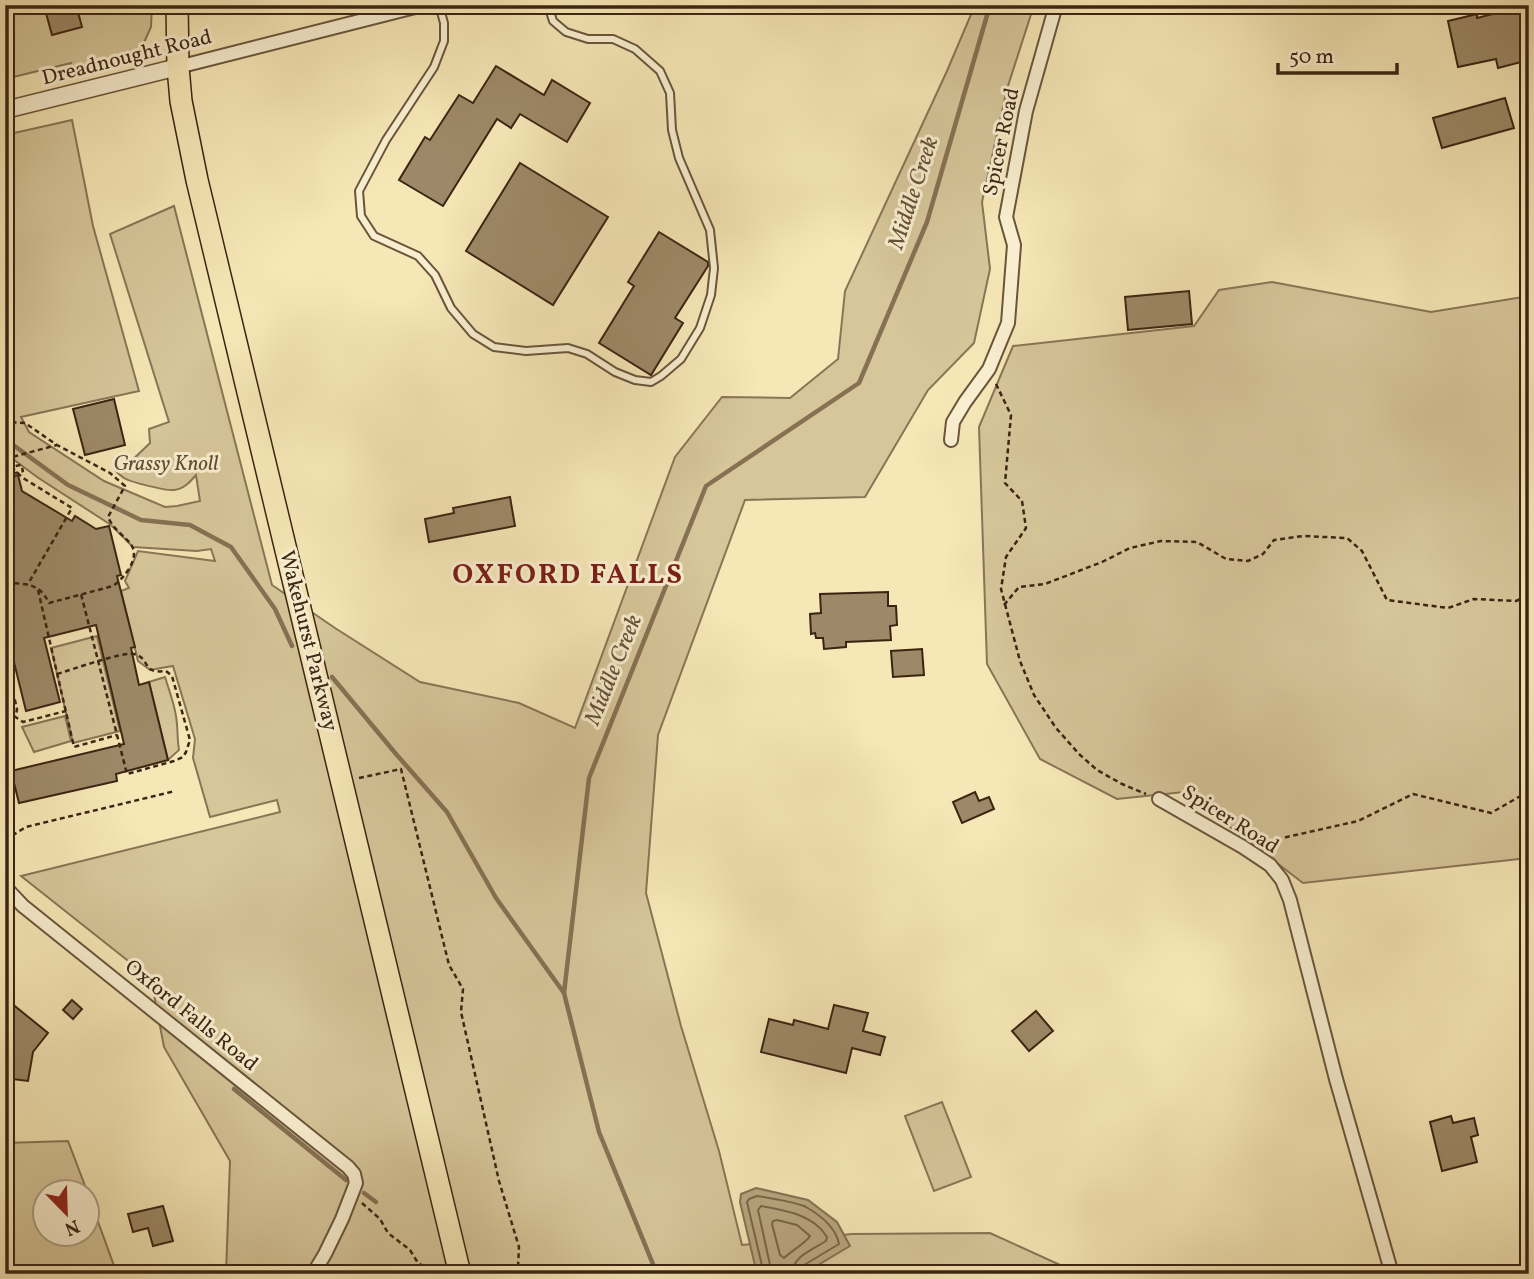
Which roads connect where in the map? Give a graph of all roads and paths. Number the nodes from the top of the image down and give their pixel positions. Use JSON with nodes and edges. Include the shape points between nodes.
{"nodes":[{"id":1,"x":177,"y":5,"type":"edge"},
{"id":2,"x":423,"y":5,"type":"edge"},
{"id":3,"x":439,"y":5,"type":"edge"},
{"id":4,"x":548,"y":5,"type":"edge"},
{"id":5,"x":1056,"y":5,"type":"edge"},
{"id":6,"x":178,"y":67,"type":"junction"},
{"id":7,"x":5,"y":110,"type":"edge"},
{"id":8,"x":989,"y":369,"type":"junction"},
{"id":9,"x":5,"y":418,"type":"edge"},
{"id":10,"x":951,"y":440,"type":"dead end"},
{"id":11,"x":57,"y":445,"type":"junction"},
{"id":12,"x":5,"y":460,"type":"edge"},
{"id":13,"x":12,"y":467,"type":"junction"},
{"id":14,"x":5,"y":476,"type":"edge"},
{"id":15,"x":5,"y":583,"type":"edge"},
{"id":16,"x":28,"y":584,"type":"junction"},
{"id":17,"x":38,"y":590,"type":"junction"},
{"id":18,"x":81,"y":594,"type":"junction"},
{"id":19,"x":1529,"y":595,"type":"edge"},
{"id":20,"x":1004,"y":605,"type":"junction"},
{"id":21,"x":5,"y":658,"type":"edge"},
{"id":22,"x":99,"y":662,"type":"junction"},
{"id":23,"x":57,"y":674,"type":"junction"},
{"id":24,"x":66,"y":711,"type":"junction"},
{"id":25,"x":14,"y":716,"type":"junction"},
{"id":26,"x":5,"y":719,"type":"edge"},
{"id":27,"x":117,"y":735,"type":"junction"},
{"id":28,"x":342,"y":782,"type":"junction"},
{"id":29,"x":175,"y":791,"type":"dead end"},
{"id":30,"x":1529,"y":791,"type":"edge"},
{"id":31,"x":1159,"y":799,"type":"joint"},
{"id":32,"x":5,"y":840,"type":"edge"},
{"id":33,"x":1244,"y":847,"type":"junction"},
{"id":34,"x":5,"y":887,"type":"edge"},
{"id":35,"x":351,"y":1194,"type":"junction"},
{"id":36,"x":313,"y":1274,"type":"edge"},
{"id":37,"x":437,"y":1274,"type":"edge"},
{"id":38,"x":460,"y":1274,"type":"edge"},
{"id":39,"x":516,"y":1274,"type":"edge"},
{"id":40,"x":1392,"y":1274,"type":"edge"}],
"edges":[{"from":1,"to":6,"type":"main road","name":"Wakehurst Parkway"},
{"from":2,"to":6,"type":"street","name":"Dreadnought Road"},
{"from":3,"to":4,"type":"lane","via":[[444,41],[434,67],[359,191],[361,216],[374,236],[418,256],[473,334],[494,347],[526,351],[568,348],[615,372],[651,382],[681,359],[700,328],[714,268],[710,230],[679,158],[670,93],[660,71],[613,39],[588,39],[565,32],[553,21]]},
{"from":5,"to":8,"type":"street","name":"Spicer Road","via":[[1026,111],[1006,217],[1014,245],[1008,323]]},
{"from":6,"to":7,"type":"street","name":"Dreadnought Road"},
{"from":6,"to":28,"type":"main road","name":"Wakehurst Parkway","via":[[197,180]]},
{"from":8,"to":10,"type":"street","name":"Spicer Road","via":[[953,422]]},
{"from":8,"to":20,"type":"path","name":"Spicer Road","via":[[1011,415],[1005,483],[1022,501],[1026,528],[1006,556],[1001,589]]},
{"from":9,"to":11,"type":"path","via":[[25,423]]},
{"from":11,"to":12,"type":"path"},
{"from":11,"to":18,"type":"path","via":[[125,486],[108,517],[133,547],[131,566],[113,586]]},
{"from":12,"to":13,"type":"path"},
{"from":13,"to":14,"type":"path","via":[[21,465],[23,471]]},
{"from":13,"to":16,"type":"path","via":[[72,508]]},
{"from":15,"to":16,"type":"path"},
{"from":16,"to":17,"type":"path"},
{"from":17,"to":18,"type":"path","via":[[49,603]]},
{"from":17,"to":23,"type":"path"},
{"from":18,"to":22,"type":"path"},
{"from":19,"to":20,"type":"path","via":[[1517,601],[1474,599],[1448,608],[1387,600],[1362,551],[1348,538],[1303,536],[1274,540],[1263,554],[1248,561],[1226,559],[1197,542],[1161,541],[1130,548],[1045,584],[1019,587]]},
{"from":20,"to":31,"type":"path","name":"Spicer Road","via":[[1034,695],[1056,728],[1097,770]]},
{"from":21,"to":25,"type":"path","via":[[17,709]]},
{"from":22,"to":23,"type":"path"},
{"from":22,"to":27,"type":"path"},
{"from":22,"to":27,"type":"path","via":[[137,654],[150,670],[172,676],[190,740],[183,757],[127,774]]},
{"from":23,"to":24,"type":"path"},
{"from":24,"to":25,"type":"path","via":[[23,722]]},
{"from":24,"to":27,"type":"path","via":[[74,747]]},
{"from":25,"to":26,"type":"path"},
{"from":28,"to":38,"type":"main road","name":"Wakehurst Parkway"},
{"from":28,"to":39,"type":"path","via":[[401,769],[449,965],[463,989],[461,1012],[499,1181],[519,1247]]},
{"from":29,"to":32,"type":"path","via":[[26,827]]},
{"from":30,"to":33,"type":"path","via":[[1491,813],[1413,794],[1358,821]]},
{"from":31,"to":33,"type":"street","name":"Spicer Road"},
{"from":33,"to":40,"type":"street","name":"Spicer Road","via":[[1269,865],[1290,900]]},
{"from":34,"to":35,"type":"street","name":"Oxford Falls Road","via":[[338,1158],[354,1174]]},
{"from":35,"to":36,"type":"street"},
{"from":35,"to":37,"type":"path","via":[[418,1263]]}]}
